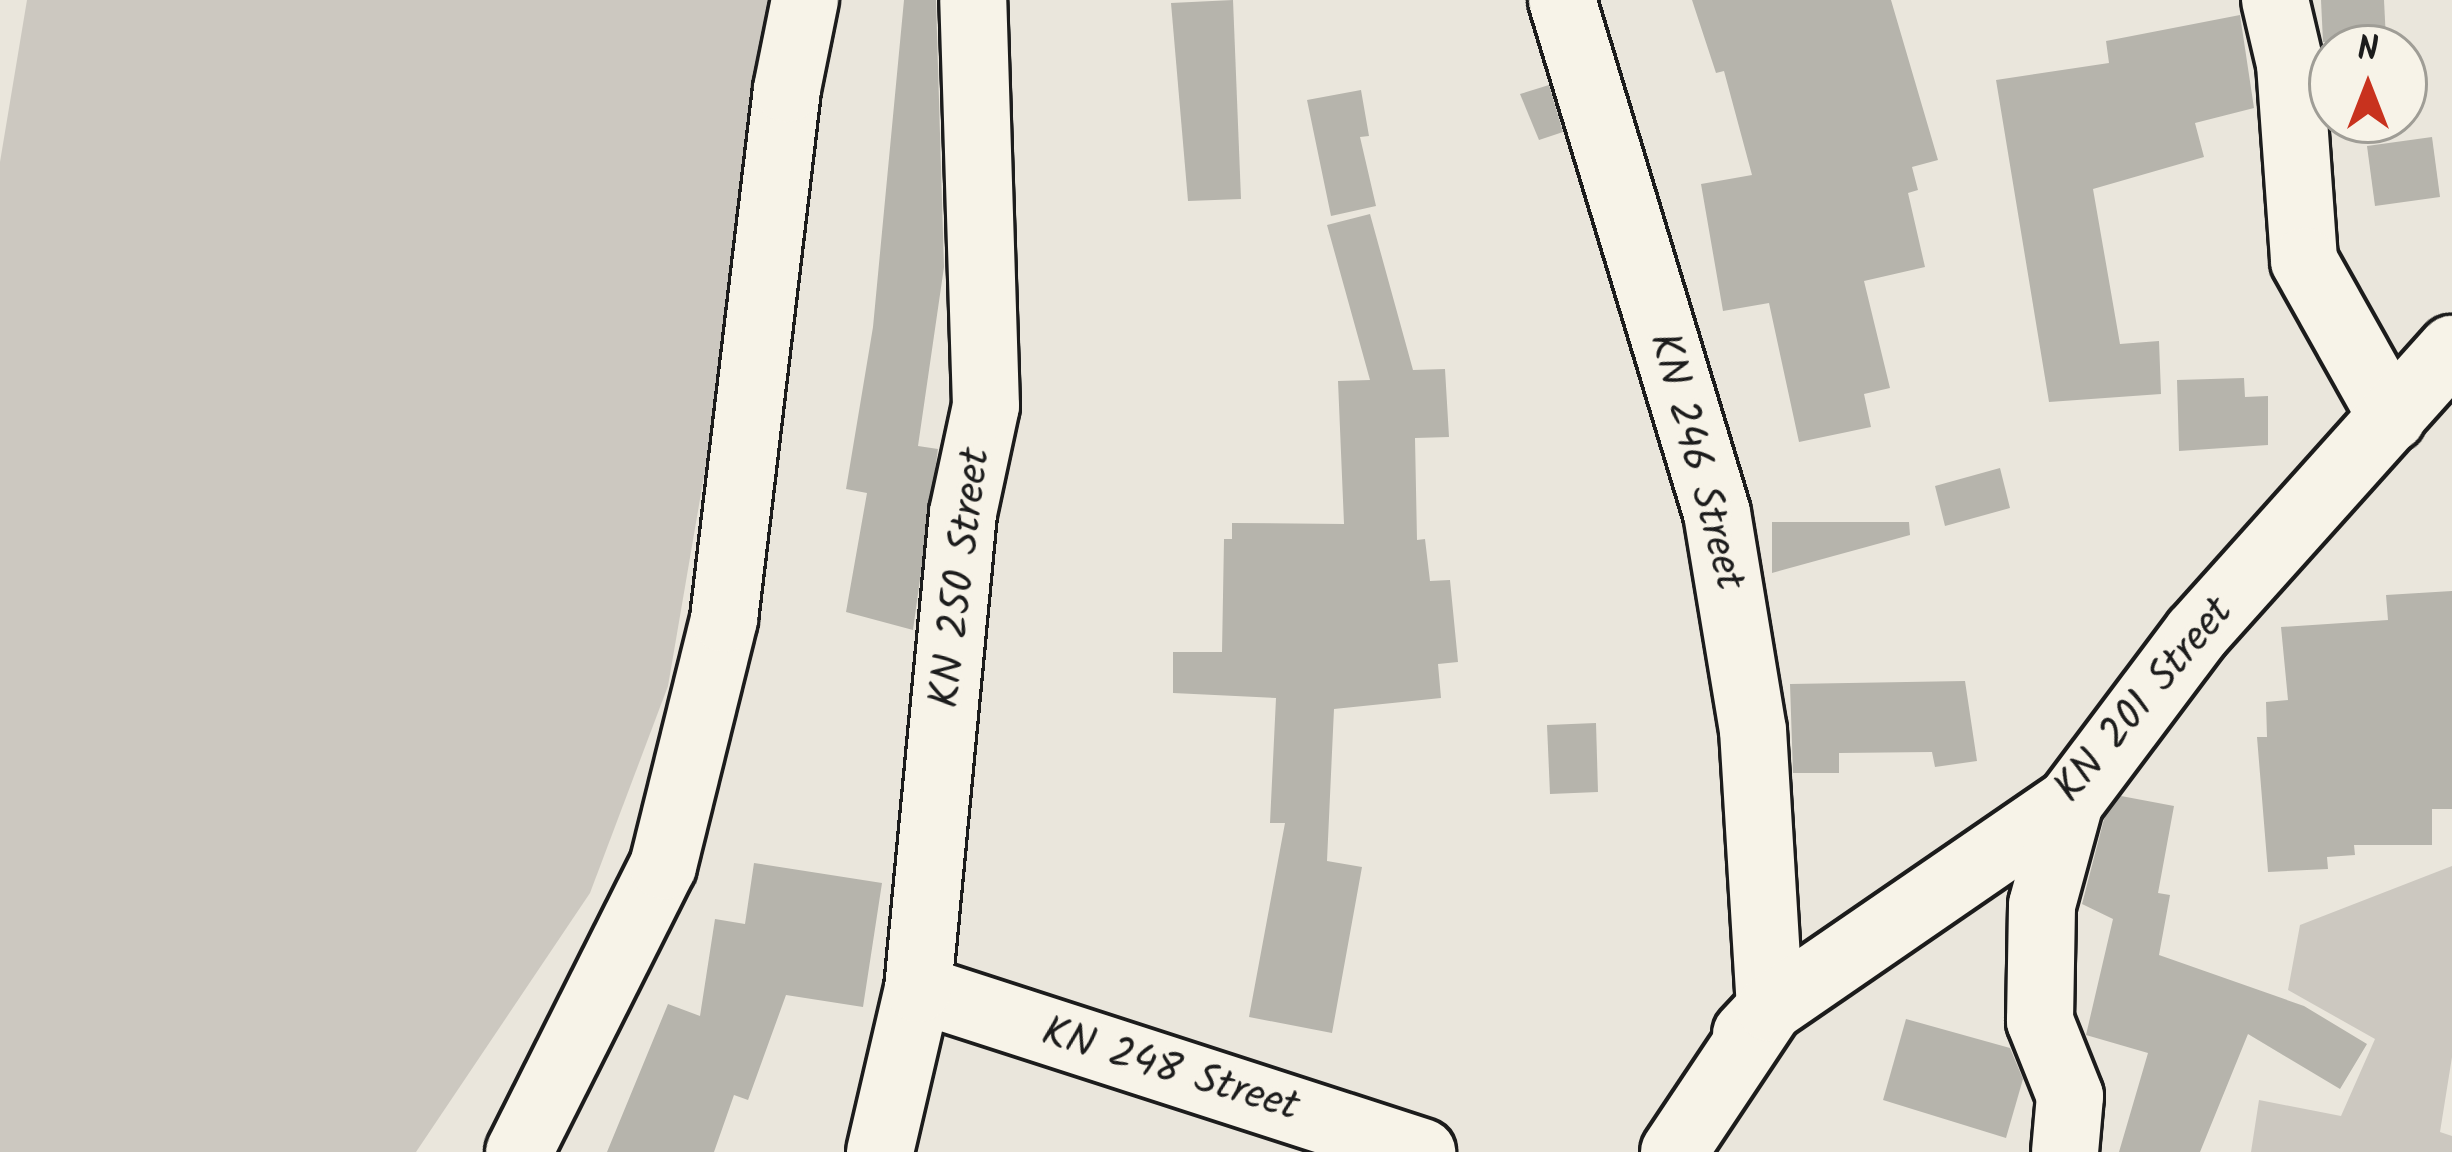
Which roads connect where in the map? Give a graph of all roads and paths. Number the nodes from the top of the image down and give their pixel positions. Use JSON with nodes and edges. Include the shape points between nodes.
{"nodes":[{"id":1,"x":805,"y":0,"type":"edge"},
{"id":2,"x":973,"y":0,"type":"edge"},
{"id":3,"x":1562,"y":0,"type":"edge"},
{"id":4,"x":2276,"y":0,"type":"edge"},
{"id":5,"x":2452,"y":349,"type":"edge"},
{"id":6,"x":2392,"y":418,"type":"junction"},
{"id":7,"x":2070,"y":802,"type":"junction"},
{"id":8,"x":919,"y":989,"type":"junction"},
{"id":9,"x":1770,"y":1008,"type":"junction"},
{"id":10,"x":519,"y":1152,"type":"edge"},
{"id":11,"x":880,"y":1152,"type":"edge"},
{"id":12,"x":1422,"y":1152,"type":"edge"},
{"id":13,"x":1638,"y":1152,"type":"edge"},
{"id":14,"x":1674,"y":1152,"type":"edge"},
{"id":15,"x":2065,"y":1152,"type":"edge"}],
"edges":[{"from":1,"to":10,"type":"street","via":[[787,89],[724,619],[669,843]]},
{"from":2,"to":8,"type":"street","name":"KN 250 Street","via":[[986,406],[964,513]]},
{"from":3,"to":9,"type":"street","name":"KN 246 Street","via":[[1718,513],[1753,730]]},
{"from":4,"to":6,"type":"street","via":[[2290,64],[2303,261]]},
{"from":5,"to":6,"type":"street","name":"KN 201 Street"},
{"from":6,"to":7,"type":"street","name":"KN 201 Street","via":[[2197,633]]},
{"from":7,"to":9,"type":"street","name":"KN 201 Street"},
{"from":7,"to":15,"type":"street","via":[[2042,905],[2041,1021],[2070,1096]]},
{"from":8,"to":11,"type":"street","name":"KN 250 Street"},
{"from":8,"to":12,"type":"street","name":"KN 248 Street"},
{"from":9,"to":13,"type":"street","name":"KN 201 Street"},
{"from":9,"to":14,"type":"street"}]}
